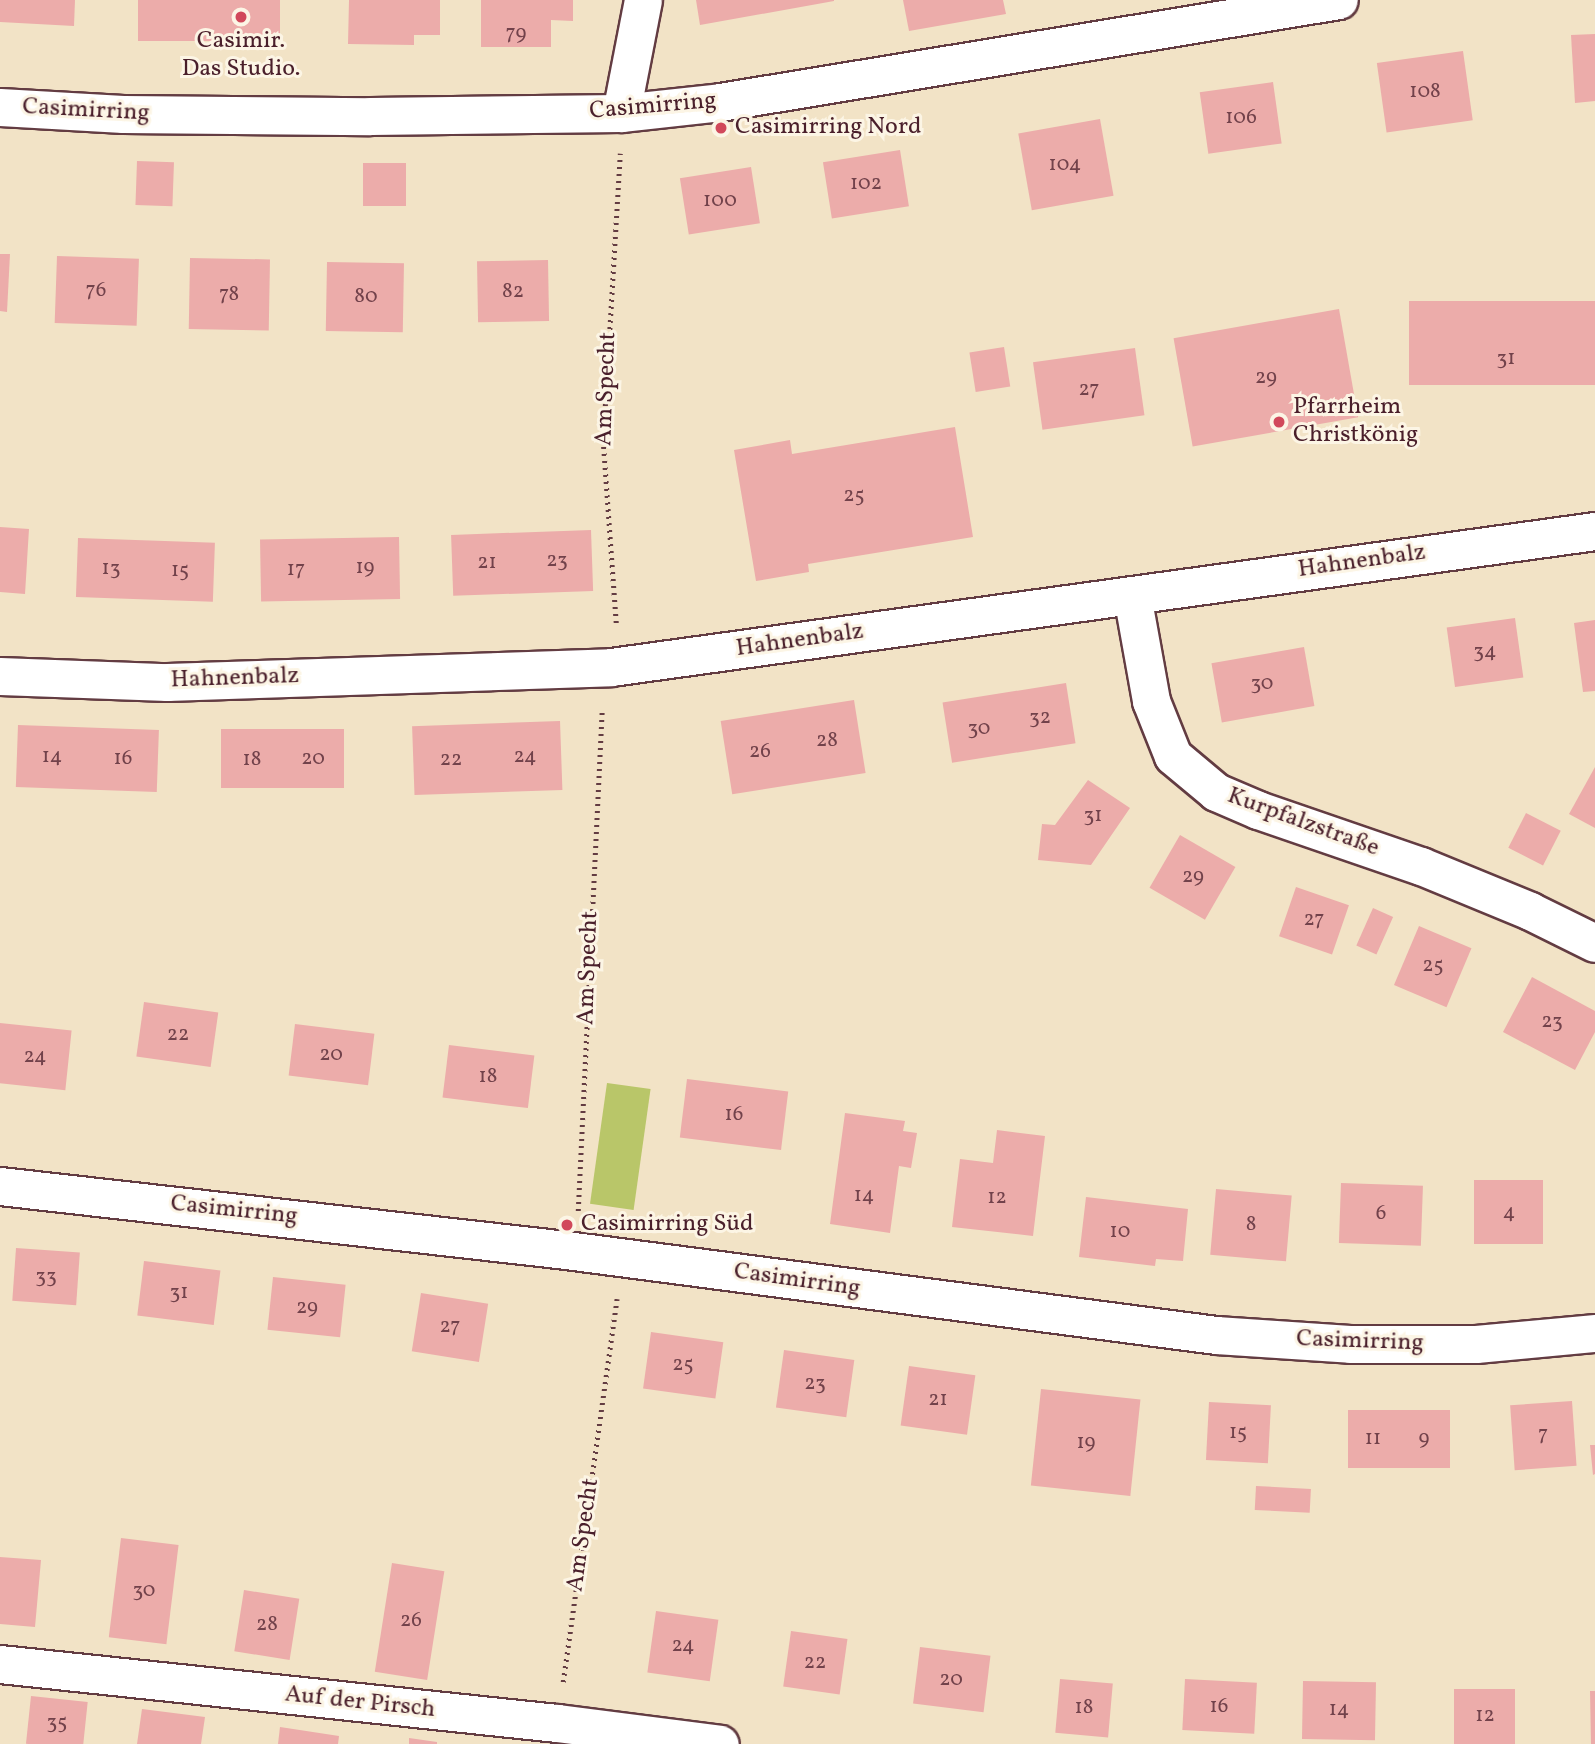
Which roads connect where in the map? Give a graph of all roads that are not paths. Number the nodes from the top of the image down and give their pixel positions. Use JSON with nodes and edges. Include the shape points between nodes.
{"nodes":[{"id":1,"x":643,"y":0,"type":"edge"},
{"id":2,"x":1339,"y":0,"type":"edge"},
{"id":3,"x":0,"y":107,"type":"edge"},
{"id":4,"x":621,"y":128,"type":"junction"},
{"id":5,"x":1595,"y":531,"type":"edge"},
{"id":6,"x":1132,"y":595,"type":"junction"},
{"id":7,"x":0,"y":676,"type":"edge"},
{"id":8,"x":1595,"y":943,"type":"edge"},
{"id":9,"x":0,"y":1186,"type":"edge"},
{"id":10,"x":1595,"y":1333,"type":"edge"},
{"id":11,"x":0,"y":1664,"type":"edge"},
{"id":12,"x":720,"y":1744,"type":"edge"}],
"edges":[{"from":1,"to":4,"type":"street"},
{"from":2,"to":4,"type":"street","name":"Casimirring","via":[[720,102]]},
{"from":3,"to":4,"type":"street","name":"Casimirring","via":[[123,114],[370,116]]},
{"from":5,"to":6,"type":"street","name":"Hahnenbalz"},
{"from":6,"to":7,"type":"street","name":"Hahnenbalz","via":[[611,667],[167,682]]},
{"from":6,"to":8,"type":"street","name":"Kurpfalzstraße","via":[[1151,701],[1172,756],[1216,792],[1421,866]]},
{"from":9,"to":10,"type":"street","name":"Casimirring","via":[[566,1250],[1216,1335],[1350,1344],[1451,1344]]},
{"from":11,"to":12,"type":"street","name":"Auf der Pirsch"}]}
